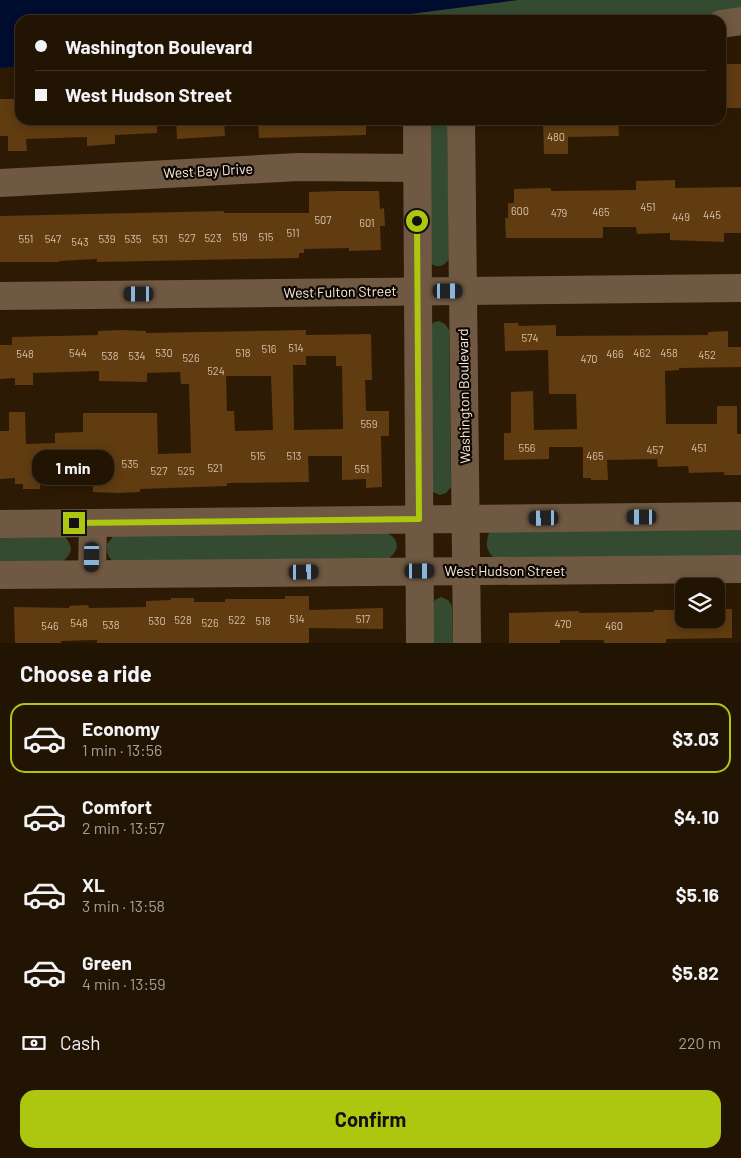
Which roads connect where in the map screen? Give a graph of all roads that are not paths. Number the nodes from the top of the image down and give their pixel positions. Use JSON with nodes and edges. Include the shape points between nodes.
{"nodes":[{"id":1,"x":741,"y":21,"type":"edge"},
{"id":2,"x":726,"y":23,"type":"edge"},
{"id":3,"x":417,"y":125,"type":"edge"},
{"id":4,"x":462,"y":125,"type":"edge"},
{"id":5,"x":417,"y":168,"type":"junction"},
{"id":6,"x":0,"y":183,"type":"edge"},
{"id":7,"x":741,"y":288,"type":"edge"},
{"id":8,"x":463,"y":291,"type":"junction"},
{"id":9,"x":418,"y":292,"type":"junction"},
{"id":10,"x":0,"y":296,"type":"edge"},
{"id":11,"x":741,"y":516,"type":"edge"},
{"id":12,"x":419,"y":519,"type":"junction"},
{"id":13,"x":465,"y":519,"type":"junction"},
{"id":14,"x":93,"y":522,"type":"junction"},
{"id":15,"x":0,"y":524,"type":"edge"},
{"id":16,"x":741,"y":569,"type":"edge"},
{"id":17,"x":420,"y":571,"type":"junction"},
{"id":18,"x":466,"y":571,"type":"junction"},
{"id":19,"x":92,"y":574,"type":"junction"},
{"id":20,"x":0,"y":575,"type":"edge"},
{"id":21,"x":420,"y":643,"type":"edge"},
{"id":22,"x":466,"y":643,"type":"edge"}],
"edges":[{"from":1,"to":2,"type":"street"},
{"from":3,"to":5,"type":"street"},
{"from":4,"to":8,"type":"street","name":"Washington Boulevard"},
{"from":5,"to":6,"type":"street","name":"West Bay Drive","via":[[298,167]]},
{"from":5,"to":9,"type":"street"},
{"from":7,"to":8,"type":"street","name":"West Fulton Street"},
{"from":8,"to":9,"type":"street","name":"West Fulton Street"},
{"from":8,"to":13,"type":"street","name":"Washington Boulevard"},
{"from":9,"to":10,"type":"street","name":"West Fulton Street"},
{"from":9,"to":12,"type":"street"},
{"from":11,"to":13,"type":"street"},
{"from":12,"to":13,"type":"street"},
{"from":12,"to":14,"type":"street"},
{"from":12,"to":17,"type":"street"},
{"from":13,"to":18,"type":"street","name":"Washington Boulevard"},
{"from":14,"to":15,"type":"street"},
{"from":14,"to":19,"type":"street"},
{"from":16,"to":18,"type":"street","name":"West Hudson Street"},
{"from":17,"to":18,"type":"street","name":"West Hudson Street"},
{"from":17,"to":19,"type":"street","name":"West Hudson Street"},
{"from":17,"to":21,"type":"street"},
{"from":18,"to":22,"type":"street","name":"Washington Boulevard"},
{"from":19,"to":20,"type":"street","name":"West Hudson Street"}]}
